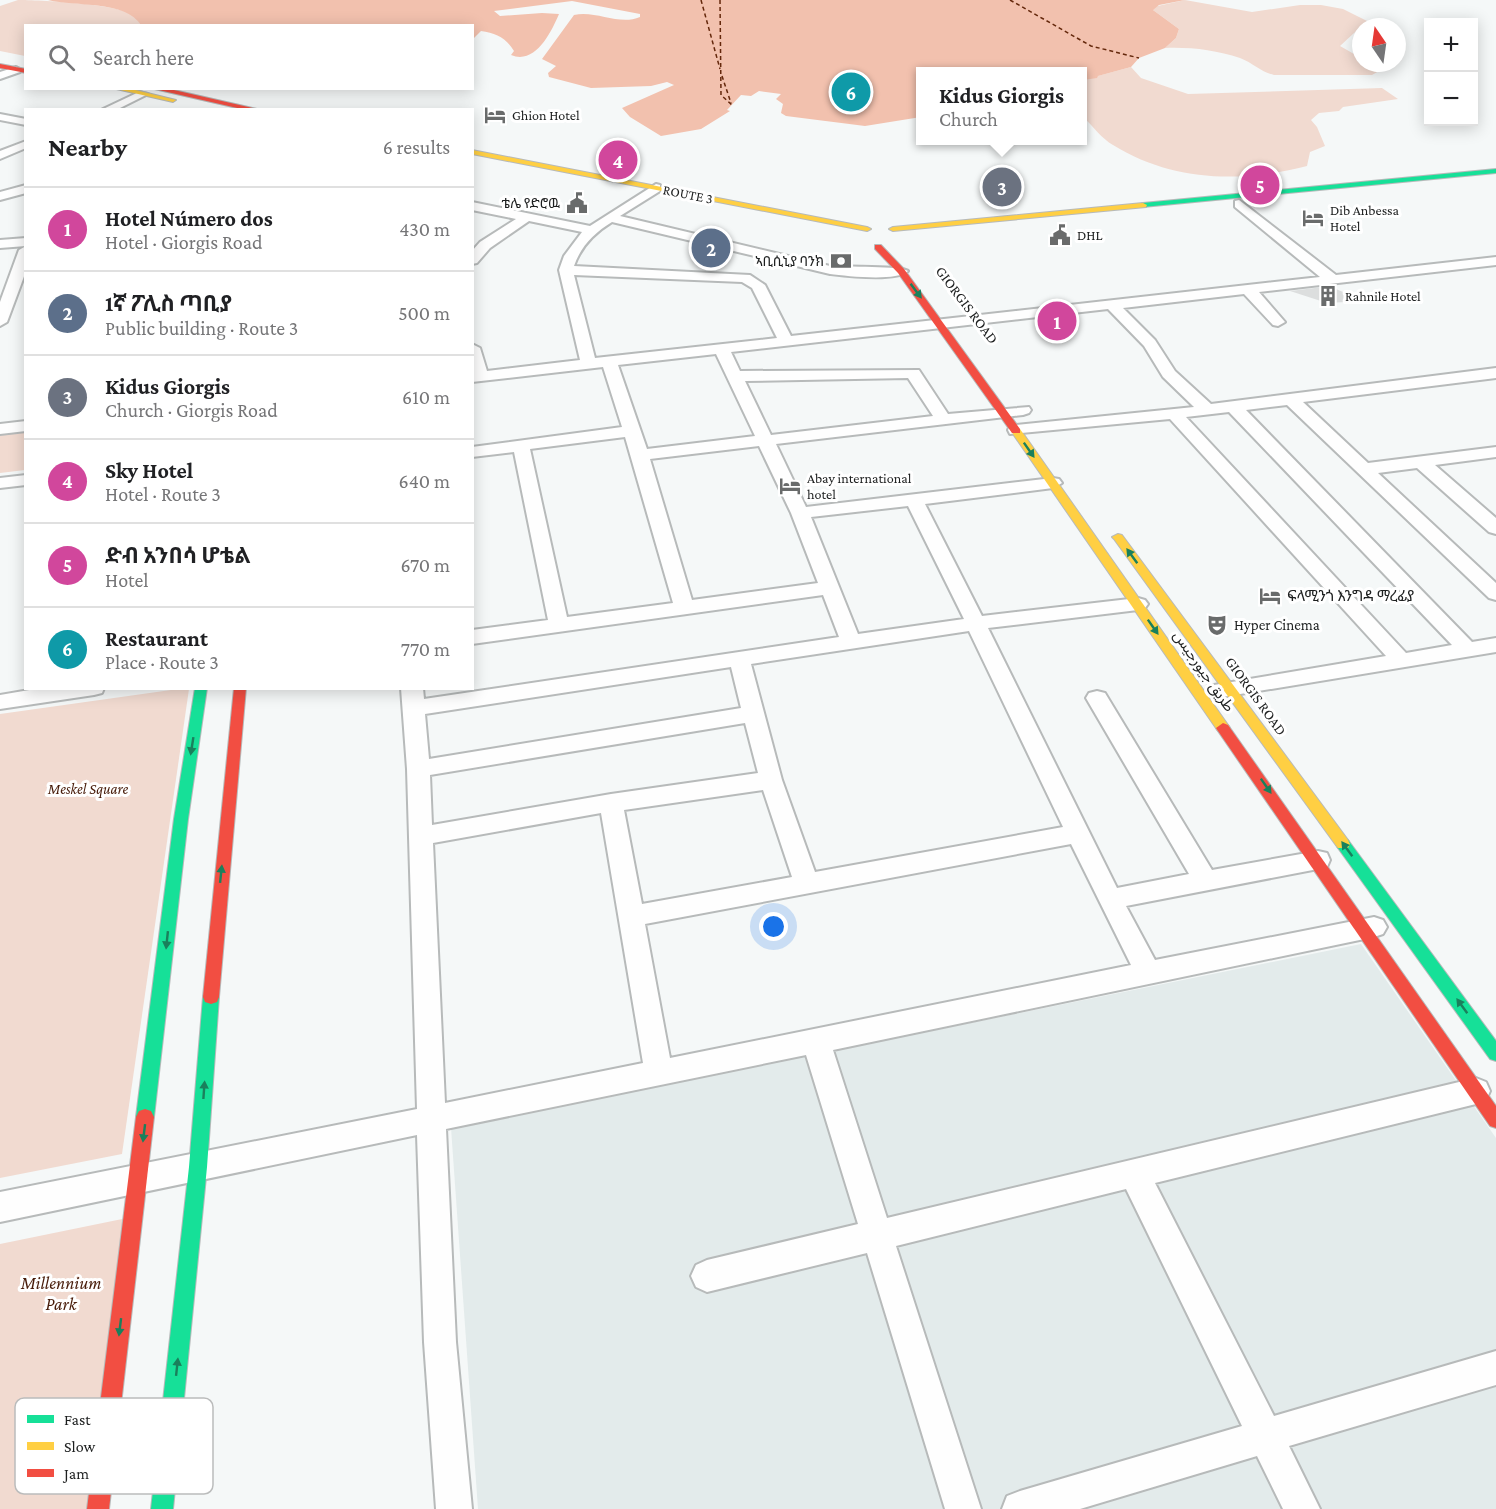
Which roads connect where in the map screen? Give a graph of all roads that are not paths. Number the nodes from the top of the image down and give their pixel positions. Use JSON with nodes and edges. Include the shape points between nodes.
{"nodes":[{"id":1,"x":148,"y":91,"type":"edge"},
{"id":2,"x":218,"y":107,"type":"edge"},
{"id":3,"x":110,"y":108,"type":"edge"},
{"id":4,"x":0,"y":117,"type":"edge"},
{"id":5,"x":24,"y":122,"type":"edge"},
{"id":6,"x":24,"y":145,"type":"edge"},
{"id":7,"x":474,"y":152,"type":"edge"},
{"id":8,"x":0,"y":157,"type":"edge"},
{"id":9,"x":474,"y":161,"type":"edge"},
{"id":10,"x":17,"y":162,"type":"dead end"},
{"id":11,"x":1496,"y":171,"type":"edge"},
{"id":12,"x":1496,"y":178,"type":"edge"},
{"id":13,"x":24,"y":190,"type":"edge"},
{"id":14,"x":652,"y":191,"type":"junction"},
{"id":15,"x":0,"y":196,"type":"edge"},
{"id":16,"x":1275,"y":197,"type":"junction"},
{"id":17,"x":1219,"y":202,"type":"junction"},
{"id":18,"x":1239,"y":204,"type":"junction"},
{"id":19,"x":474,"y":206,"type":"edge"},
{"id":20,"x":527,"y":217,"type":"junction"},
{"id":21,"x":613,"y":218,"type":"junction"},
{"id":22,"x":1004,"y":224,"type":"junction"},
{"id":23,"x":893,"y":229,"type":"junction"},
{"id":24,"x":592,"y":230,"type":"junction"},
{"id":25,"x":865,"y":235,"type":"junction"},
{"id":26,"x":24,"y":242,"type":"edge"},
{"id":27,"x":902,"y":243,"type":"junction"},
{"id":28,"x":0,"y":244,"type":"edge"},
{"id":29,"x":878,"y":247,"type":"junction"},
{"id":30,"x":24,"y":254,"type":"edge"},
{"id":31,"x":474,"y":258,"type":"edge"},
{"id":32,"x":1496,"y":261,"type":"edge"},
{"id":33,"x":566,"y":270,"type":"junction"},
{"id":34,"x":901,"y":271,"type":"junction"},
{"id":35,"x":1332,"y":279,"type":"junction"},
{"id":36,"x":7,"y":288,"type":"edge"},
{"id":37,"x":1247,"y":289,"type":"junction"},
{"id":38,"x":1112,"y":305,"type":"junction"},
{"id":39,"x":949,"y":306,"type":"dead end"},
{"id":40,"x":0,"y":322,"type":"edge"},
{"id":41,"x":1278,"y":322,"type":"dead end"},
{"id":42,"x":941,"y":326,"type":"junction"},
{"id":43,"x":966,"y":328,"type":"junction"},
{"id":44,"x":787,"y":343,"type":"junction"},
{"id":45,"x":722,"y":350,"type":"junction"},
{"id":46,"x":474,"y":356,"type":"edge"},
{"id":47,"x":609,"y":362,"type":"junction"},
{"id":48,"x":589,"y":365,"type":"junction"},
{"id":49,"x":1496,"y":373,"type":"edge"},
{"id":50,"x":735,"y":376,"type":"junction"},
{"id":51,"x":477,"y":377,"type":"edge"},
{"id":52,"x":1289,"y":398,"type":"junction"},
{"id":53,"x":1019,"y":405,"type":"joint"},
{"id":54,"x":1232,"y":405,"type":"junction"},
{"id":55,"x":1206,"y":409,"type":"junction"},
{"id":56,"x":1003,"y":413,"type":"junction"},
{"id":57,"x":1174,"y":414,"type":"junction"},
{"id":58,"x":944,"y":420,"type":"junction"},
{"id":59,"x":24,"y":426,"type":"edge"},
{"id":60,"x":0,"y":429,"type":"edge"},
{"id":61,"x":1016,"y":430,"type":"junction"},
{"id":62,"x":631,"y":431,"type":"junction"},
{"id":63,"x":1040,"y":432,"type":"junction"},
{"id":64,"x":767,"y":441,"type":"junction"},
{"id":65,"x":521,"y":445,"type":"junction"},
{"id":66,"x":474,"y":452,"type":"edge"},
{"id":67,"x":1489,"y":453,"type":"edge"},
{"id":68,"x":640,"y":455,"type":"junction"},
{"id":69,"x":1421,"y":462,"type":"junction"},
{"id":70,"x":1496,"y":465,"type":"edge"},
{"id":71,"x":1366,"y":469,"type":"junction"},
{"id":72,"x":24,"y":480,"type":"edge"},
{"id":73,"x":0,"y":483,"type":"edge"},
{"id":74,"x":1053,"y":483,"type":"junction"},
{"id":75,"x":914,"y":500,"type":"junction"},
{"id":76,"x":800,"y":513,"type":"junction"},
{"id":77,"x":1496,"y":528,"type":"edge"},
{"id":78,"x":1113,"y":530,"type":"dead end"},
{"id":79,"x":829,"y":588,"type":"junction"},
{"id":80,"x":1496,"y":594,"type":"edge"},
{"id":81,"x":1138,"y":604,"type":"junction"},
{"id":82,"x":684,"y":606,"type":"junction"},
{"id":83,"x":977,"y":623,"type":"junction"},
{"id":84,"x":559,"y":625,"type":"junction"},
{"id":85,"x":474,"y":637,"type":"edge"},
{"id":86,"x":851,"y":641,"type":"junction"},
{"id":87,"x":1496,"y":645,"type":"edge"},
{"id":88,"x":1468,"y":650,"type":"junction"},
{"id":89,"x":739,"y":658,"type":"junction"},
{"id":90,"x":1402,"y":661,"type":"junction"},
{"id":91,"x":1230,"y":689,"type":"junction"},
{"id":92,"x":81,"y":690,"type":"edge"},
{"id":93,"x":201,"y":690,"type":"edge"},
{"id":94,"x":240,"y":690,"type":"edge"},
{"id":95,"x":1201,"y":694,"type":"junction"},
{"id":96,"x":413,"y":698,"type":"edge"},
{"id":97,"x":1097,"y":698,"type":"dead end"},
{"id":98,"x":0,"y":702,"type":"edge"},
{"id":99,"x":754,"y":714,"type":"junction"},
{"id":100,"x":418,"y":769,"type":"junction"},
{"id":101,"x":771,"y":780,"type":"junction"},
{"id":102,"x":611,"y":803,"type":"junction"},
{"id":103,"x":1076,"y":834,"type":"junction"},
{"id":104,"x":420,"y":836,"type":"junction"},
{"id":105,"x":1318,"y":860,"type":"junction"},
{"id":106,"x":1206,"y":881,"type":"junction"},
{"id":107,"x":806,"y":882,"type":"junction"},
{"id":108,"x":1109,"y":899,"type":"junction"},
{"id":109,"x":189,"y":905,"type":"dead end"},
{"id":110,"x":170,"y":909,"type":"junction"},
{"id":111,"x":633,"y":916,"type":"junction"},
{"id":112,"x":1400,"y":922,"type":"junction"},
{"id":113,"x":1365,"y":929,"type":"junction"},
{"id":114,"x":1148,"y":973,"type":"junction"},
{"id":115,"x":816,"y":1041,"type":"junction"},
{"id":116,"x":1496,"y":1054,"type":"edge"},
{"id":117,"x":659,"y":1072,"type":"junction"},
{"id":118,"x":1476,"y":1091,"type":"junction"},
{"id":119,"x":431,"y":1119,"type":"junction"},
{"id":120,"x":1496,"y":1120,"type":"edge"},
{"id":121,"x":198,"y":1167,"type":"junction"},
{"id":122,"x":1134,"y":1173,"type":"junction"},
{"id":123,"x":138,"y":1179,"type":"junction"},
{"id":124,"x":0,"y":1207,"type":"edge"},
{"id":125,"x":876,"y":1235,"type":"junction"},
{"id":126,"x":707,"y":1276,"type":"dead end"},
{"id":127,"x":1496,"y":1368,"type":"edge"},
{"id":128,"x":111,"y":1398,"type":"edge"},
{"id":129,"x":174,"y":1398,"type":"edge"},
{"id":130,"x":1265,"y":1436,"type":"junction"},
{"id":131,"x":100,"y":1494,"type":"edge"},
{"id":132,"x":164,"y":1494,"type":"edge"},
{"id":133,"x":98,"y":1509,"type":"edge"},
{"id":134,"x":162,"y":1509,"type":"edge"},
{"id":135,"x":454,"y":1509,"type":"edge"},
{"id":136,"x":963,"y":1509,"type":"edge"},
{"id":137,"x":1020,"y":1509,"type":"edge"},
{"id":138,"x":1302,"y":1509,"type":"edge"}],
"edges":[{"from":1,"to":2,"type":"main road"},
{"from":1,"to":3,"type":"street"},
{"from":4,"to":5,"type":"street"},
{"from":6,"to":8,"type":"street"},
{"from":7,"to":14,"type":"main road","name":"ROUTE 3"},
{"from":8,"to":10,"type":"street"},
{"from":9,"to":14,"type":"main road"},
{"from":11,"to":16,"type":"main road"},
{"from":12,"to":16,"type":"main road"},
{"from":13,"to":15,"type":"street"},
{"from":14,"to":21,"type":"street"},
{"from":14,"to":25,"type":"main road","name":"ROUTE 3"},
{"from":16,"to":17,"type":"main road"},
{"from":16,"to":18,"type":"main road"},
{"from":17,"to":18,"type":"main road"},
{"from":17,"to":22,"type":"main road"},
{"from":18,"to":35,"type":"street"},
{"from":19,"to":20,"type":"street"},
{"from":20,"to":24,"type":"street"},
{"from":20,"to":31,"type":"street","via":[[485,245]]},
{"from":21,"to":24,"type":"street"},
{"from":21,"to":34,"type":"street","via":[[830,270]]},
{"from":22,"to":23,"type":"main road"},
{"from":22,"to":27,"type":"main road"},
{"from":23,"to":25,"type":"main road"},
{"from":23,"to":27,"type":"main road","via":[[906,235]]},
{"from":24,"to":33,"type":"street","via":[[569,256]]},
{"from":25,"to":29,"type":"main road"},
{"from":26,"to":28,"type":"street"},
{"from":27,"to":29,"type":"main road"},
{"from":29,"to":34,"type":"main road","name":"طريق جيورجيس"},
{"from":30,"to":36,"type":"street"},
{"from":32,"to":35,"type":"street"},
{"from":33,"to":44,"type":"street","via":[[745,278],[758,285]]},
{"from":33,"to":48,"type":"street"},
{"from":34,"to":42,"type":"main road","name":"طريق جيورجيس","one_way":true},
{"from":35,"to":37,"type":"street"},
{"from":36,"to":40,"type":"street"},
{"from":37,"to":38,"type":"street"},
{"from":37,"to":41,"type":"street"},
{"from":38,"to":43,"type":"street"},
{"from":38,"to":55,"type":"street","via":[[1150,343],[1169,374]]},
{"from":39,"to":43,"type":"main road","name":"GIORGIS ROAD"},
{"from":42,"to":43,"type":"street"},
{"from":42,"to":44,"type":"street"},
{"from":42,"to":56,"type":"main road","name":"طريق جيورجيس"},
{"from":44,"to":45,"type":"street"},
{"from":45,"to":47,"type":"street"},
{"from":45,"to":50,"type":"street"},
{"from":46,"to":51,"type":"street"},
{"from":47,"to":48,"type":"street"},
{"from":47,"to":62,"type":"street"},
{"from":48,"to":51,"type":"street"},
{"from":49,"to":52,"type":"street"},
{"from":50,"to":58,"type":"street","via":[[913,373]]},
{"from":50,"to":64,"type":"street"},
{"from":52,"to":54,"type":"street"},
{"from":52,"to":71,"type":"street"},
{"from":53,"to":56,"type":"street"},
{"from":53,"to":63,"type":"main road"},
{"from":54,"to":55,"type":"street"},
{"from":54,"to":88,"type":"street"},
{"from":55,"to":57,"type":"street"},
{"from":56,"to":58,"type":"street"},
{"from":56,"to":61,"type":"main road","name":"طريق جيورجيس"},
{"from":57,"to":63,"type":"street"},
{"from":57,"to":90,"type":"street"},
{"from":58,"to":64,"type":"street"},
{"from":59,"to":60,"type":"street"},
{"from":61,"to":63,"type":"street"},
{"from":61,"to":74,"type":"main road","name":"طريق جيورجيس","one_way":true},
{"from":62,"to":65,"type":"street"},
{"from":62,"to":68,"type":"street"},
{"from":64,"to":68,"type":"street"},
{"from":64,"to":76,"type":"street"},
{"from":65,"to":66,"type":"street"},
{"from":65,"to":84,"type":"street"},
{"from":67,"to":69,"type":"street"},
{"from":67,"to":70,"type":"street"},
{"from":68,"to":82,"type":"street"},
{"from":69,"to":71,"type":"street"},
{"from":69,"to":77,"type":"street"},
{"from":71,"to":80,"type":"street"},
{"from":72,"to":73,"type":"street"},
{"from":74,"to":75,"type":"street"},
{"from":74,"to":81,"type":"main road","name":"طريق جيورجيس"},
{"from":75,"to":76,"type":"street"},
{"from":75,"to":83,"type":"street"},
{"from":76,"to":79,"type":"street"},
{"from":91,"to":78,"type":"main road","name":"GIORGIS ROAD","one_way":true},
{"from":79,"to":82,"type":"street"},
{"from":79,"to":86,"type":"street"},
{"from":81,"to":83,"type":"street"},
{"from":81,"to":95,"type":"main road","name":"طريق جيورجيس","one_way":true},
{"from":82,"to":84,"type":"street"},
{"from":83,"to":86,"type":"street"},
{"from":83,"to":103,"type":"street"},
{"from":84,"to":85,"type":"street"},
{"from":86,"to":89,"type":"street"},
{"from":87,"to":88,"type":"street"},
{"from":88,"to":90,"type":"street"},
{"from":89,"to":96,"type":"street"},
{"from":89,"to":99,"type":"street"},
{"from":90,"to":91,"type":"street"},
{"from":91,"to":95,"type":"street"},
{"from":112,"to":91,"type":"main road","name":"GIORGIS ROAD","one_way":true},
{"from":92,"to":98,"type":"street"},
{"from":93,"to":110,"type":"main road","one_way":true},
{"from":121,"to":94,"type":"main road","one_way":true,"via":[[213,900]]},
{"from":95,"to":105,"type":"main road","name":"طريق جيورجيس","one_way":true},
{"from":96,"to":100,"type":"street"},
{"from":97,"to":106,"type":"street"},
{"from":99,"to":100,"type":"street"},
{"from":99,"to":101,"type":"street"},
{"from":100,"to":104,"type":"street"},
{"from":101,"to":102,"type":"street"},
{"from":101,"to":107,"type":"street"},
{"from":102,"to":104,"type":"street"},
{"from":102,"to":111,"type":"street"},
{"from":103,"to":107,"type":"street"},
{"from":103,"to":108,"type":"street"},
{"from":104,"to":119,"type":"street"},
{"from":105,"to":106,"type":"street"},
{"from":105,"to":113,"type":"main road","name":"طريق جيورجيس"},
{"from":106,"to":108,"type":"street"},
{"from":107,"to":111,"type":"street"},
{"from":108,"to":114,"type":"street"},
{"from":109,"to":110,"type":"main road"},
{"from":110,"to":123,"type":"main road","one_way":true},
{"from":111,"to":117,"type":"street"},
{"from":112,"to":113,"type":"street"},
{"from":116,"to":112,"type":"main road","name":"GIORGIS ROAD","one_way":true},
{"from":113,"to":114,"type":"street"},
{"from":113,"to":118,"type":"main road","name":"طريق جيورجيس"},
{"from":114,"to":115,"type":"street"},
{"from":115,"to":117,"type":"street"},
{"from":115,"to":125,"type":"street"},
{"from":117,"to":119,"type":"street"},
{"from":118,"to":120,"type":"main road","name":"طريق جيورجيس"},
{"from":118,"to":122,"type":"street"},
{"from":119,"to":121,"type":"street"},
{"from":119,"to":135,"type":"street","via":[[440,1342]]},
{"from":121,"to":123,"type":"street"},
{"from":129,"to":121,"type":"main road","one_way":true},
{"from":122,"to":125,"type":"street"},
{"from":122,"to":130,"type":"street"},
{"from":123,"to":124,"type":"street"},
{"from":123,"to":128,"type":"main road","one_way":true},
{"from":125,"to":126,"type":"street"},
{"from":125,"to":136,"type":"street"},
{"from":127,"to":130,"type":"street"},
{"from":130,"to":137,"type":"street"},
{"from":130,"to":138,"type":"street"},
{"from":131,"to":133,"type":"main road","one_way":true},
{"from":134,"to":132,"type":"main road","one_way":true}]}
